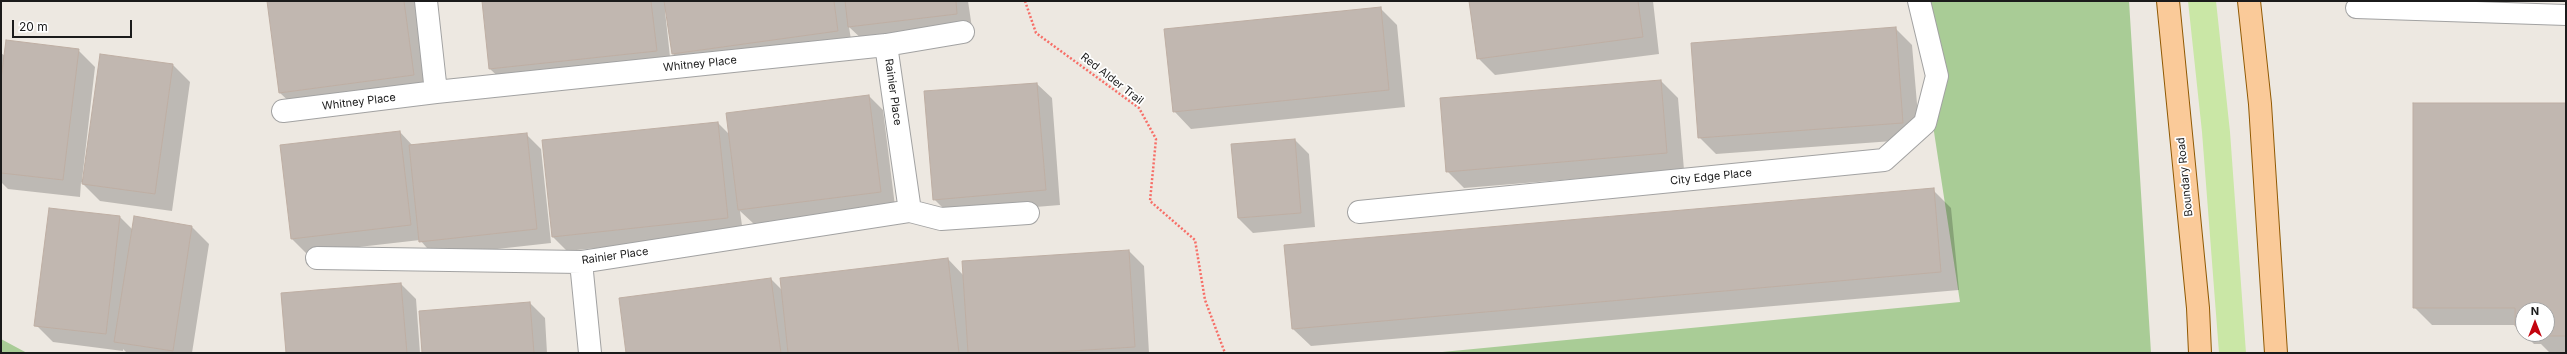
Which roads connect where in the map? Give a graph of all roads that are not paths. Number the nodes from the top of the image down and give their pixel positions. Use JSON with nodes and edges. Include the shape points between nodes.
{"nodes":[{"id":1,"x":426,"y":1,"type":"edge"},
{"id":2,"x":1919,"y":1,"type":"edge"},
{"id":3,"x":2168,"y":1,"type":"edge"},
{"id":4,"x":2249,"y":1,"type":"edge"},
{"id":5,"x":2356,"y":8,"type":"dead end"},
{"id":6,"x":2566,"y":14,"type":"edge"},
{"id":7,"x":963,"y":32,"type":"dead end"},
{"id":8,"x":886,"y":45,"type":"junction"},
{"id":9,"x":436,"y":92,"type":"junction"},
{"id":10,"x":283,"y":111,"type":"dead end"},
{"id":11,"x":910,"y":211,"type":"junction"},
{"id":12,"x":1359,"y":212,"type":"dead end"},
{"id":13,"x":1028,"y":213,"type":"dead end"},
{"id":14,"x":317,"y":258,"type":"dead end"},
{"id":15,"x":582,"y":262,"type":"junction"},
{"id":16,"x":590,"y":353,"type":"edge"},
{"id":17,"x":2200,"y":353,"type":"edge"},
{"id":18,"x":2276,"y":353,"type":"edge"}],
"edges":[{"from":1,"to":9,"type":"street"},
{"from":2,"to":12,"type":"street","name":"City Edge Place","via":[[1937,76],[1925,123],[1884,160]]},
{"from":3,"to":17,"type":"main road","name":"Boundary Road","via":[[2198,308]]},
{"from":4,"to":18,"type":"main road","via":[[2260,112]]},
{"from":5,"to":6,"type":"lane"},
{"from":7,"to":8,"type":"street","name":"Whitney Place"},
{"from":8,"to":9,"type":"street","name":"Whitney Place"},
{"from":8,"to":11,"type":"street","name":"Rainier Place"},
{"from":9,"to":10,"type":"street","name":"Whitney Place"},
{"from":11,"to":13,"type":"street","name":"Rainier Place","via":[[941,219]]},
{"from":11,"to":15,"type":"street","name":"Rainier Place"},
{"from":14,"to":15,"type":"street","name":"Rainier Place"},
{"from":15,"to":16,"type":"street"}]}
